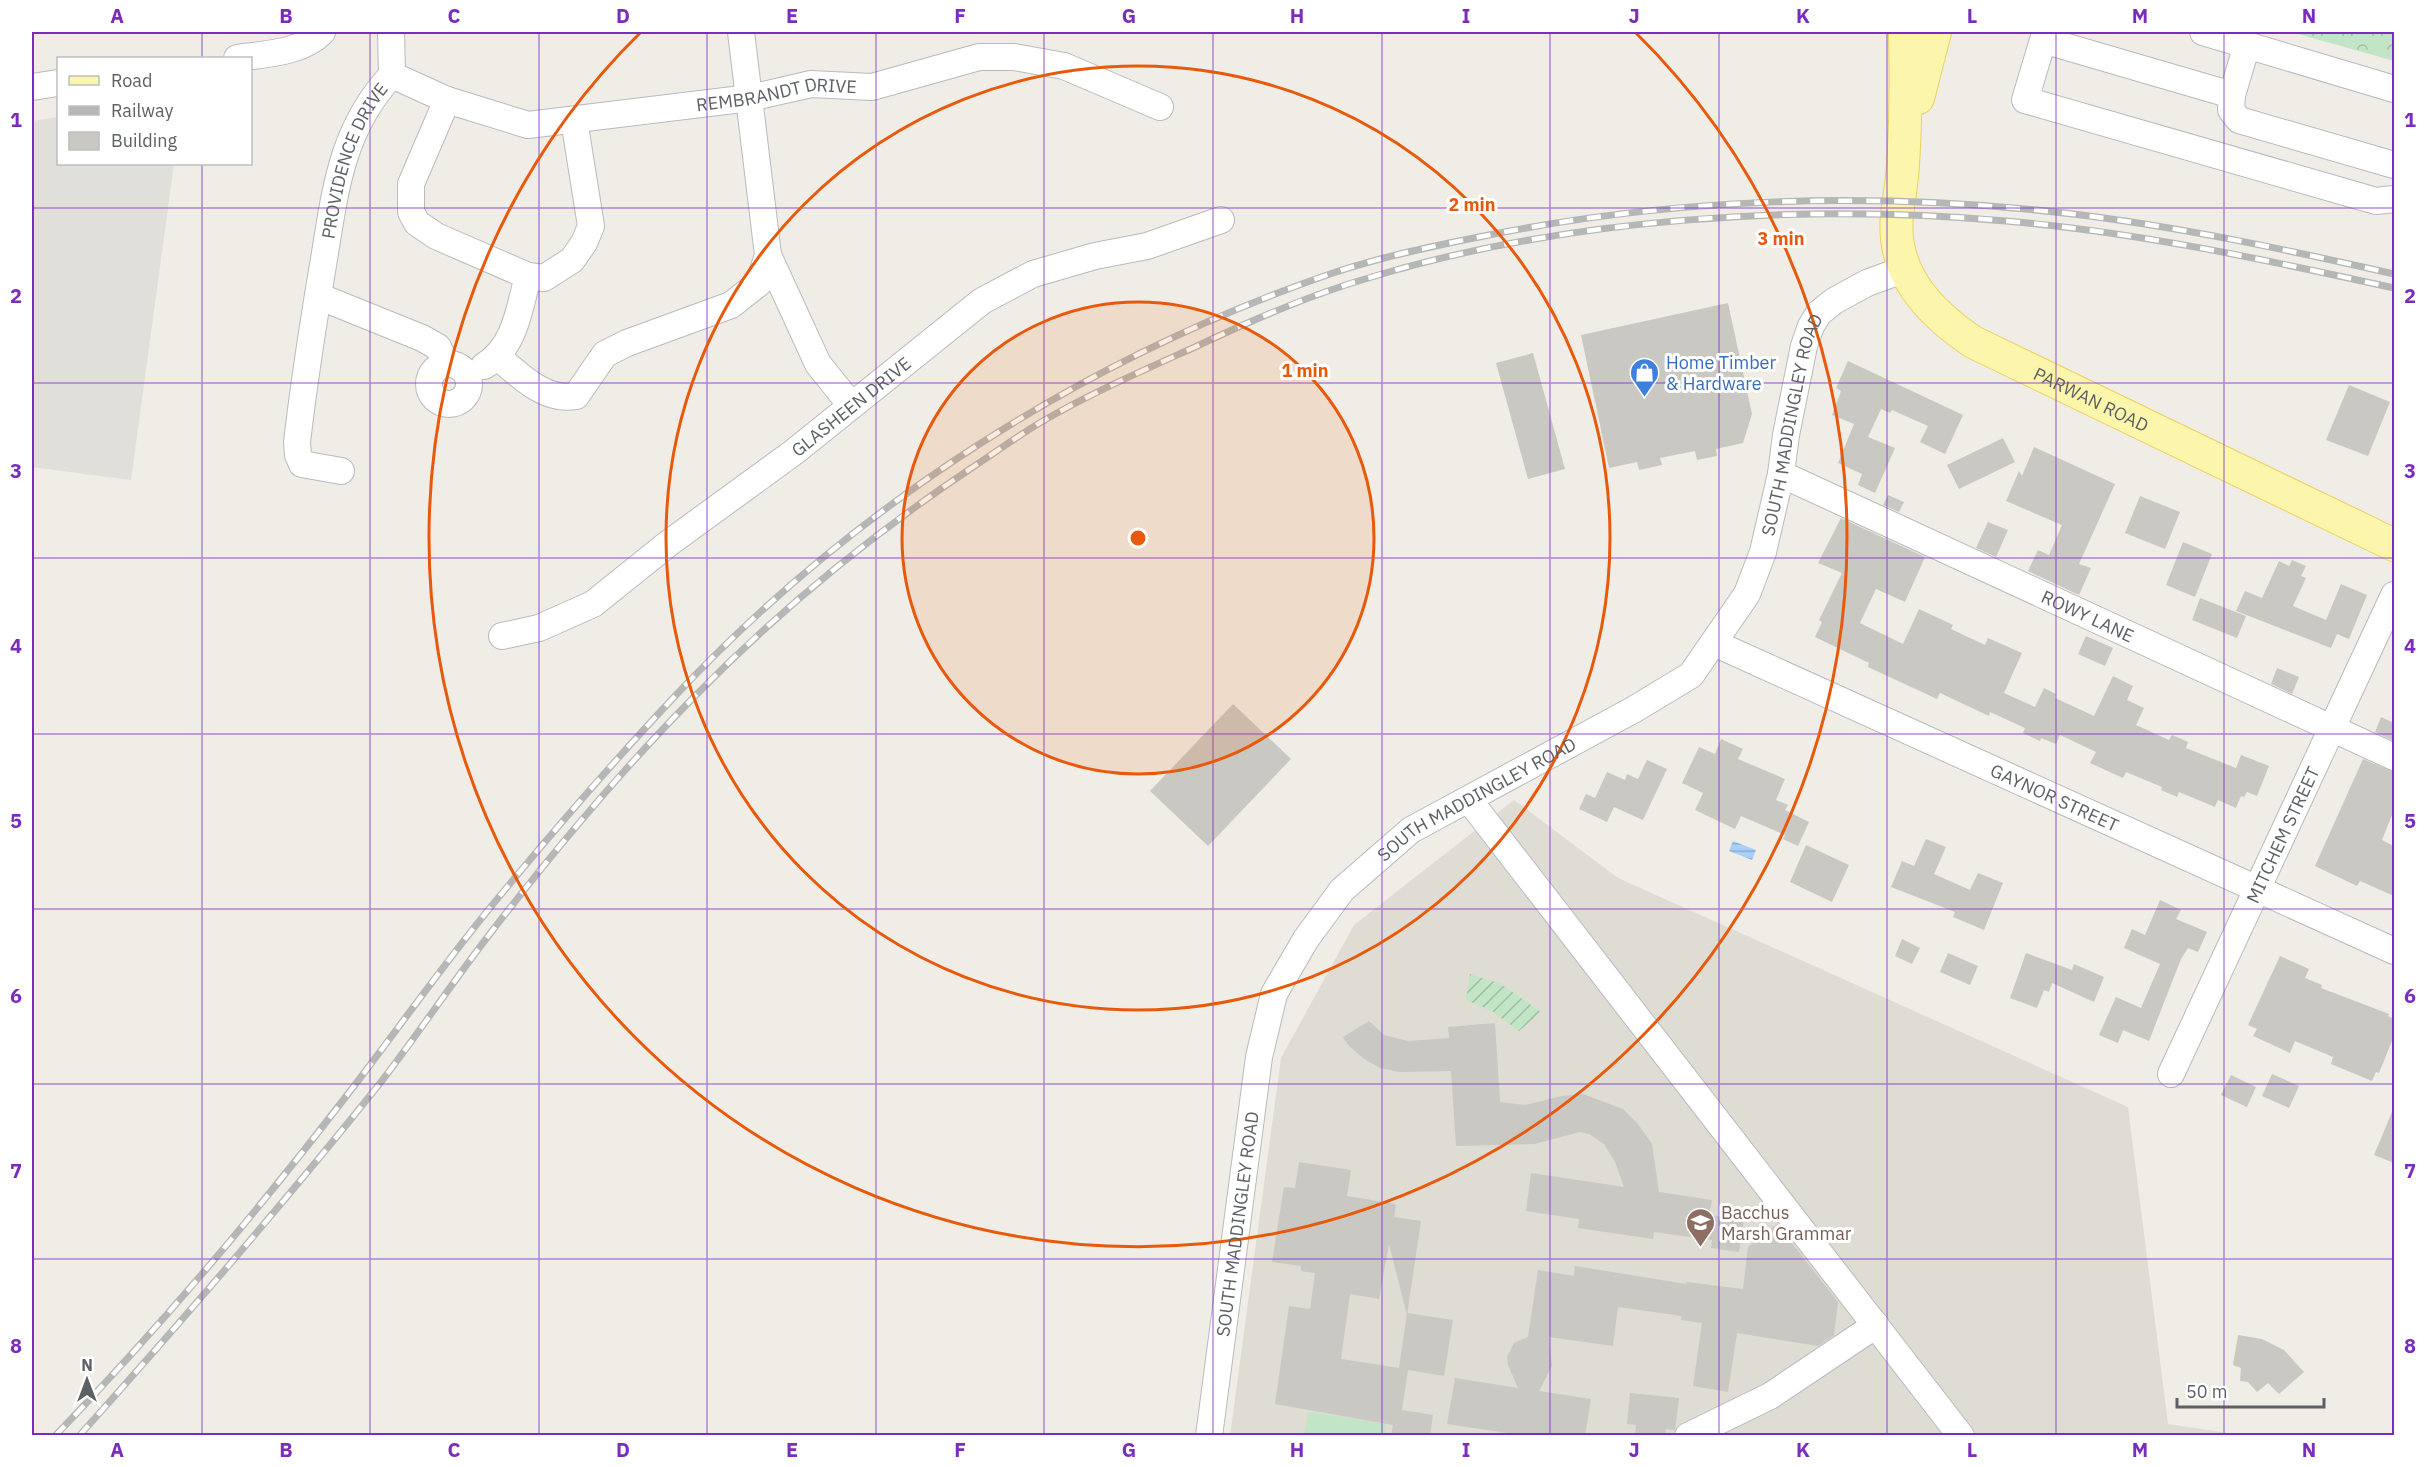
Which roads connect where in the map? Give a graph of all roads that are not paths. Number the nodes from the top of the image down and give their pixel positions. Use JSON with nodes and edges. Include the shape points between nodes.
{"nodes":[{"id":1,"x":322,"y":32,"type":"edge"},
{"id":2,"x":391,"y":32,"type":"edge"},
{"id":3,"x":741,"y":32,"type":"edge"},
{"id":4,"x":1905,"y":32,"type":"edge"},
{"id":5,"x":1935,"y":32,"type":"edge"},
{"id":6,"x":2203,"y":32,"type":"edge"},
{"id":7,"x":2247,"y":45,"type":"junction"},
{"id":8,"x":244,"y":57,"type":"edge"},
{"id":9,"x":392,"y":75,"type":"junction"},
{"id":10,"x":57,"y":83,"type":"edge"},
{"id":11,"x":32,"y":87,"type":"edge"},
{"id":12,"x":2394,"y":89,"type":"edge"},
{"id":13,"x":2232,"y":95,"type":"junction"},
{"id":14,"x":750,"y":98,"type":"junction"},
{"id":15,"x":447,"y":100,"type":"junction"},
{"id":16,"x":1160,"y":107,"type":"dead end"},
{"id":17,"x":574,"y":120,"type":"junction"},
{"id":18,"x":2394,"y":165,"type":"edge"},
{"id":19,"x":1903,"y":166,"type":"junction"},
{"id":20,"x":2394,"y":199,"type":"edge"},
{"id":21,"x":1221,"y":220,"type":"dead end"},
{"id":22,"x":768,"y":255,"type":"junction"},
{"id":23,"x":1905,"y":269,"type":"junction"},
{"id":24,"x":528,"y":276,"type":"junction"},
{"id":25,"x":318,"y":296,"type":"junction"},
{"id":26,"x":498,"y":357,"type":"junction"},
{"id":27,"x":851,"y":405,"type":"junction"},
{"id":28,"x":341,"y":471,"type":"dead end"},
{"id":29,"x":1781,"y":474,"type":"junction"},
{"id":30,"x":2394,"y":545,"type":"edge"},
{"id":31,"x":2394,"y":596,"type":"edge"},
{"id":32,"x":502,"y":636,"type":"dead end"},
{"id":33,"x":1714,"y":643,"type":"junction"},
{"id":34,"x":2332,"y":729,"type":"junction"},
{"id":35,"x":2394,"y":757,"type":"edge"},
{"id":36,"x":1469,"y":800,"type":"junction"},
{"id":37,"x":2257,"y":889,"type":"junction"},
{"id":38,"x":2394,"y":951,"type":"edge"},
{"id":39,"x":2171,"y":1074,"type":"dead end"},
{"id":40,"x":1876,"y":1325,"type":"junction"},
{"id":41,"x":1209,"y":1436,"type":"edge"},
{"id":42,"x":1688,"y":1436,"type":"edge"},
{"id":43,"x":1961,"y":1436,"type":"edge"}],
"edges":[{"from":1,"to":8,"type":"street","via":[[314,40],[281,52]]},
{"from":2,"to":9,"type":"street","name":"PROVIDENCE DRIVE"},
{"from":3,"to":14,"type":"street"},
{"from":4,"to":19,"type":"main road"},
{"from":5,"to":19,"type":"main road"},
{"from":6,"to":7,"type":"street"},
{"from":7,"to":12,"type":"street"},
{"from":7,"to":13,"type":"street"},
{"from":9,"to":15,"type":"street","name":"REMBRANDT DRIVE"},
{"from":9,"to":25,"type":"street","name":"PROVIDENCE DRIVE","via":[[371,96],[346,150],[332,204]]},
{"from":10,"to":11,"type":"street"},
{"from":13,"to":18,"type":"street","via":[[2231,110],[2239,120]]},
{"from":13,"to":20,"type":"street","via":[[2043,40],[2025,100],[2376,201]]},
{"from":14,"to":16,"type":"street","name":"REMBRANDT DRIVE","via":[[811,84],[872,87],[968,59],[1002,57],[1064,66]]},
{"from":14,"to":17,"type":"street","name":"REMBRANDT DRIVE"},
{"from":14,"to":22,"type":"street"},
{"from":15,"to":17,"type":"street","name":"REMBRANDT DRIVE","via":[[528,125]]},
{"from":15,"to":24,"type":"street","via":[[411,184],[411,212],[417,223],[436,236]]},
{"from":17,"to":24,"type":"street","via":[[591,226],[572,260],[557,272],[544,278]]},
{"from":19,"to":23,"type":"main road","name":"PARWAN ROAD","via":[[1897,234]]},
{"from":21,"to":27,"type":"street","name":"GLASHEEN DRIVE","via":[[1147,246],[1066,264],[1007,286],[982,301]]},
{"from":22,"to":26,"type":"street","via":[[759,283],[731,305],[605,354],[576,396],[562,399],[550,394]]},
{"from":22,"to":27,"type":"street","via":[[818,364]]},
{"from":23,"to":29,"type":"street","name":"SOUTH MADDINGLEY ROAD","via":[[1866,283],[1834,301],[1810,326],[1785,435]]},
{"from":23,"to":30,"type":"main road","name":"PARWAN ROAD","via":[[1915,290],[1933,311],[1973,342]]},
{"from":24,"to":26,"type":"street","via":[[515,325]]},
{"from":25,"to":26,"type":"street","via":[[422,338],[438,347],[457,369]]},
{"from":25,"to":28,"type":"street","name":"PROVIDENCE DRIVE","via":[[298,455],[302,464]]},
{"from":27,"to":32,"type":"street","name":"GLASHEEN DRIVE","via":[[593,604],[539,628]]},
{"from":29,"to":33,"type":"street","name":"SOUTH MADDINGLEY ROAD","via":[[1763,552],[1747,594]]},
{"from":29,"to":34,"type":"street","name":"ROWY LANE"},
{"from":31,"to":34,"type":"street","name":"MITCHEM STREET"},
{"from":33,"to":36,"type":"street","name":"SOUTH MADDINGLEY ROAD","via":[[1691,675]]},
{"from":33,"to":37,"type":"street","name":"GAYNOR STREET"},
{"from":34,"to":35,"type":"street","name":"ROWY LANE"},
{"from":34,"to":37,"type":"street","name":"MITCHEM STREET"},
{"from":36,"to":40,"type":"street"},
{"from":36,"to":41,"type":"street","name":"SOUTH MADDINGLEY ROAD","via":[[1412,830],[1342,890],[1306,939],[1274,994],[1247,1131]]},
{"from":37,"to":38,"type":"street","name":"GAYNOR STREET"},
{"from":37,"to":39,"type":"street","name":"MITCHEM STREET"},
{"from":40,"to":42,"type":"street","via":[[1770,1396]]},
{"from":40,"to":43,"type":"street"}]}
